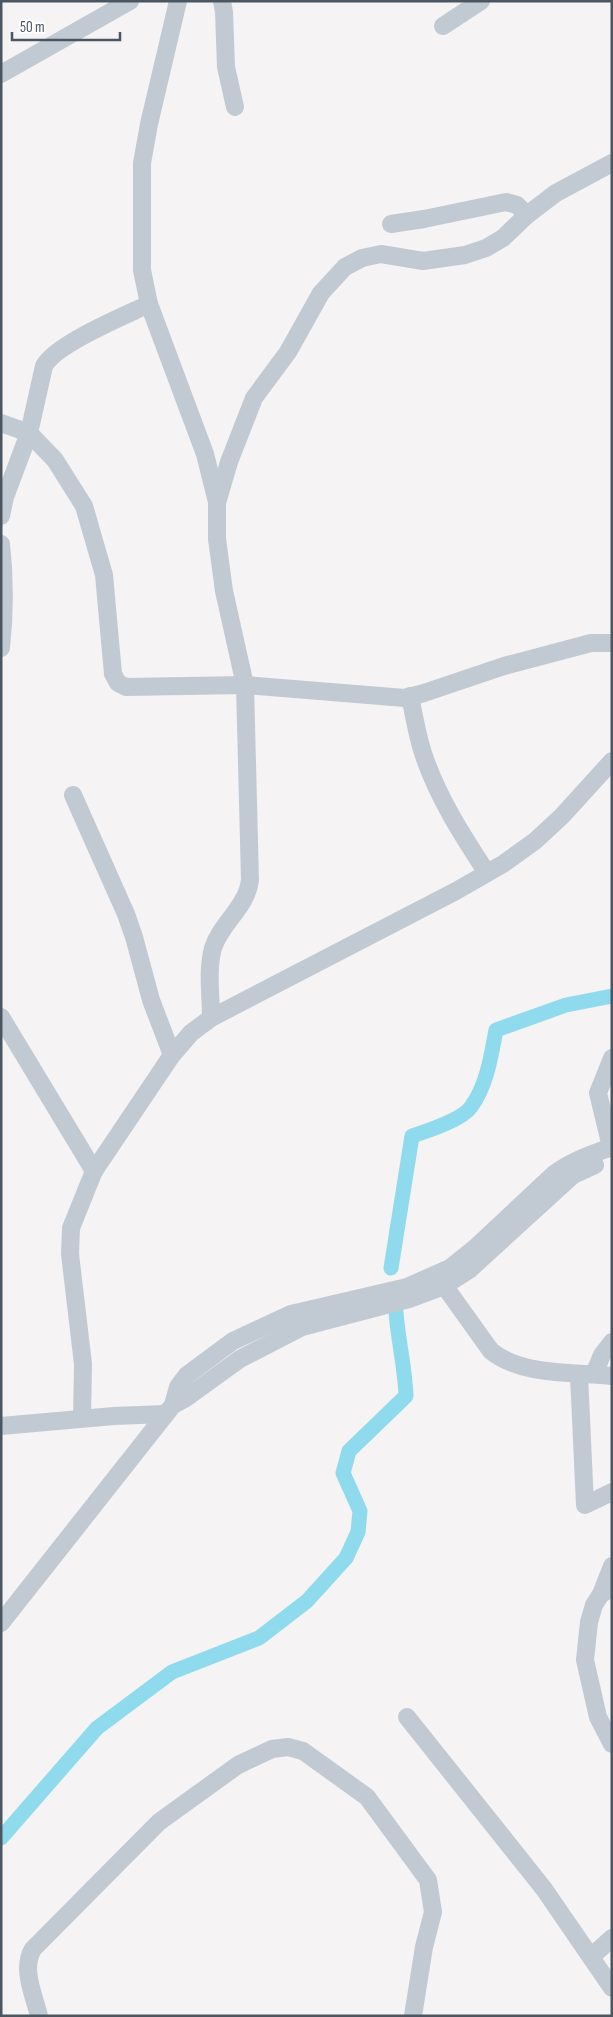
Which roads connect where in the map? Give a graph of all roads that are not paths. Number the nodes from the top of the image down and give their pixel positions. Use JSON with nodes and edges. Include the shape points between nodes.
{"nodes":[{"id":1,"x":130,"y":1,"type":"edge"},
{"id":2,"x":178,"y":1,"type":"edge"},
{"id":3,"x":222,"y":1,"type":"edge"},
{"id":4,"x":480,"y":1,"type":"edge"},
{"id":5,"x":443,"y":26,"type":"dead end"},
{"id":6,"x":1,"y":74,"type":"edge"},
{"id":7,"x":235,"y":107,"type":"dead end"},
{"id":8,"x":612,"y":163,"type":"edge"},
{"id":9,"x":527,"y":215,"type":"junction"},
{"id":10,"x":391,"y":224,"type":"dead end"},
{"id":11,"x":149,"y":304,"type":"junction"},
{"id":12,"x":1,"y":423,"type":"edge"},
{"id":13,"x":29,"y":433,"type":"junction"},
{"id":14,"x":218,"y":503,"type":"junction"},
{"id":15,"x":1,"y":516,"type":"edge"},
{"id":16,"x":1,"y":544,"type":"edge"},
{"id":17,"x":612,"y":643,"type":"edge"},
{"id":18,"x":1,"y":648,"type":"edge"},
{"id":19,"x":245,"y":685,"type":"junction"},
{"id":20,"x":410,"y":696,"type":"junction"},
{"id":21,"x":612,"y":761,"type":"edge"},
{"id":22,"x":73,"y":795,"type":"dead end"},
{"id":23,"x":487,"y":873,"type":"junction"},
{"id":24,"x":1,"y":1017,"type":"edge"},
{"id":25,"x":212,"y":1018,"type":"junction"},
{"id":26,"x":172,"y":1055,"type":"junction"},
{"id":27,"x":612,"y":1058,"type":"edge"},
{"id":28,"x":612,"y":1147,"type":"edge"},
{"id":29,"x":612,"y":1160,"type":"edge"},
{"id":30,"x":94,"y":1171,"type":"junction"},
{"id":31,"x":440,"y":1280,"type":"junction"},
{"id":32,"x":612,"y":1342,"type":"edge"},
{"id":33,"x":595,"y":1375,"type":"edge"},
{"id":34,"x":169,"y":1409,"type":"junction"},
{"id":35,"x":82,"y":1418,"type":"junction"},
{"id":36,"x":1,"y":1426,"type":"edge"},
{"id":37,"x":612,"y":1492,"type":"edge"},
{"id":38,"x":612,"y":1566,"type":"edge"},
{"id":39,"x":606,"y":1591,"type":"edge"},
{"id":40,"x":1,"y":1623,"type":"edge"},
{"id":41,"x":407,"y":1716,"type":"dead end"},
{"id":42,"x":612,"y":1744,"type":"edge"},
{"id":43,"x":612,"y":1938,"type":"edge"},
{"id":44,"x":591,"y":1957,"type":"junction"},
{"id":45,"x":612,"y":1988,"type":"edge"},
{"id":46,"x":39,"y":2016,"type":"edge"},
{"id":47,"x":413,"y":2016,"type":"edge"}],
"edges":[{"from":1,"to":6,"type":"street"},
{"from":2,"to":11,"type":"street","via":[[142,163],[142,270]]},
{"from":3,"to":7,"type":"street","via":[[226,67]]},
{"from":4,"to":5,"type":"street"},
{"from":8,"to":9,"type":"street","via":[[556,193]]},
{"from":9,"to":10,"type":"street","via":[[517,205],[506,202]]},
{"from":9,"to":14,"type":"street","via":[[503,238],[465,255],[423,261],[380,254],[362,258],[345,267],[321,293],[288,352],[254,398],[229,462]]},
{"from":11,"to":13,"type":"street","via":[[67,345],[47,359]]},
{"from":11,"to":14,"type":"street","via":[[204,454]]},
{"from":12,"to":13,"type":"street"},
{"from":13,"to":15,"type":"street","via":[[5,496]]},
{"from":13,"to":19,"type":"street","via":[[55,460],[84,506],[104,575],[111,660],[118,683],[126,687]]},
{"from":14,"to":19,"type":"street","via":[[216,539]]},
{"from":16,"to":18,"type":"street","via":[[5,615]]},
{"from":17,"to":20,"type":"street","via":[[591,644],[504,666]]},
{"from":19,"to":20,"type":"street","via":[[384,697]]},
{"from":19,"to":25,"type":"street","via":[[250,880],[245,898],[213,947],[210,962]]},
{"from":20,"to":23,"type":"street","via":[[430,772],[453,820]]},
{"from":21,"to":23,"type":"street","via":[[535,842]]},
{"from":22,"to":26,"type":"street","via":[[126,914],[151,1000]]},
{"from":23,"to":25,"type":"street"},
{"from":24,"to":30,"type":"street"},
{"from":25,"to":26,"type":"street","via":[[191,1033]]},
{"from":26,"to":30,"type":"street"},
{"from":27,"to":28,"type":"street","via":[[598,1093]]},
{"from":28,"to":31,"type":"street","via":[[582,1158],[554,1174]]},
{"from":29,"to":31,"type":"street","via":[[573,1175],[469,1270]]},
{"from":30,"to":35,"type":"street","via":[[70,1228],[83,1364]]},
{"from":31,"to":33,"type":"street","via":[[486,1345],[500,1358],[518,1366]]},
{"from":31,"to":34,"type":"street","via":[[409,1299],[302,1327],[240,1359]]},
{"from":32,"to":33,"type":"street","via":[[602,1355]]},
{"from":33,"to":37,"type":"street","via":[[585,1505]]},
{"from":34,"to":35,"type":"street"},
{"from":34,"to":40,"type":"street"},
{"from":35,"to":36,"type":"street"},
{"from":38,"to":39,"type":"street"},
{"from":39,"to":42,"type":"street","via":[[594,1605],[585,1660],[598,1718]]},
{"from":41,"to":44,"type":"street","via":[[544,1889]]},
{"from":43,"to":44,"type":"street"},
{"from":44,"to":45,"type":"street"},
{"from":46,"to":47,"type":"street","via":[[28,1963],[33,1949],[159,1822],[238,1765],[272,1749],[288,1747],[303,1751],[367,1797],[428,1880],[433,1912]]}]}
